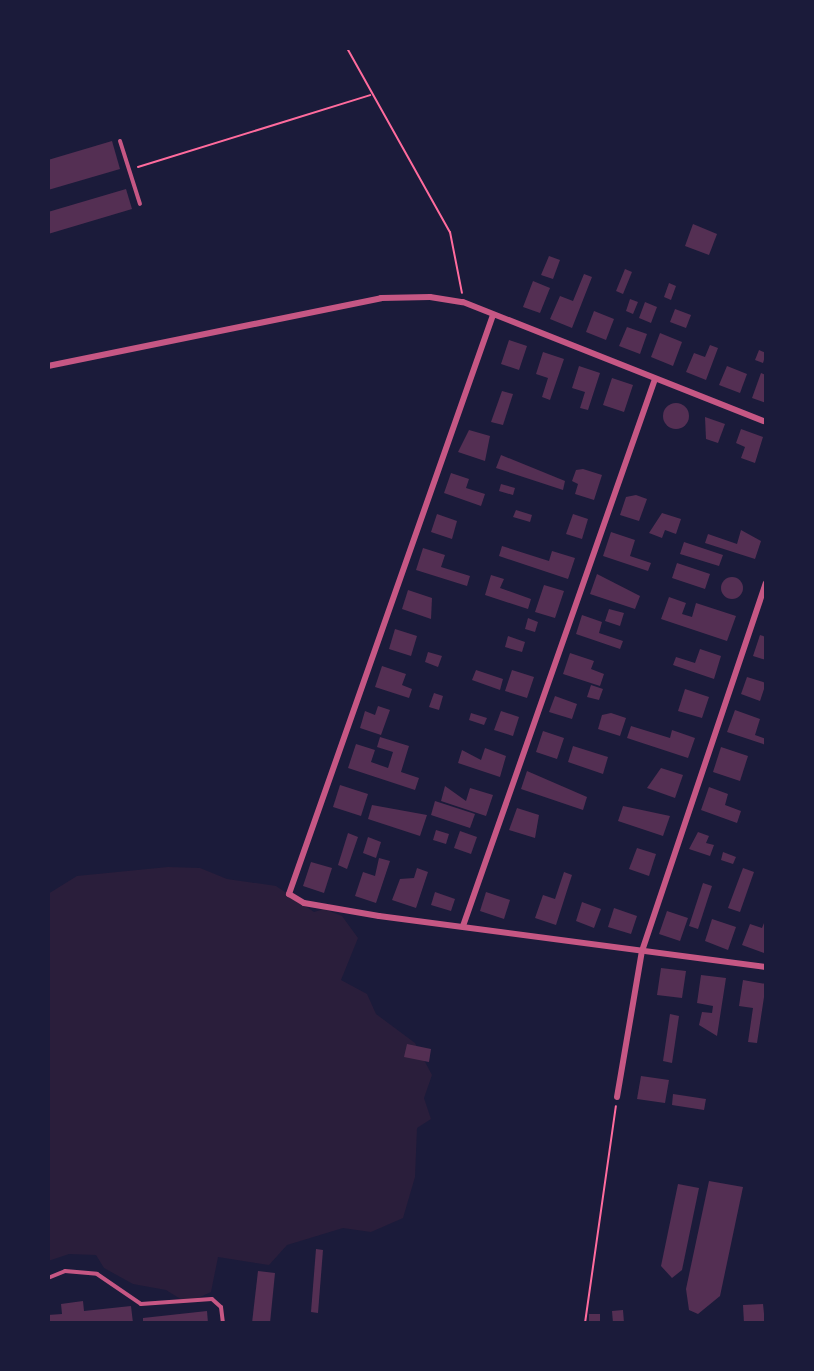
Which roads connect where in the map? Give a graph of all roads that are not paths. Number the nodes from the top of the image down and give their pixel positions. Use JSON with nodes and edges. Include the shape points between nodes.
{"nodes":[{"id":1,"x":120,"y":141,"type":"dead end"},
{"id":2,"x":140,"y":204,"type":"dead end"},
{"id":3,"x":493,"y":315,"type":"junction"},
{"id":4,"x":48,"y":366,"type":"edge"},
{"id":5,"x":655,"y":379,"type":"junction"},
{"id":6,"x":766,"y":423,"type":"edge"},
{"id":7,"x":766,"y":583,"type":"edge"},
{"id":8,"x":463,"y":926,"type":"junction"},
{"id":9,"x":642,"y":951,"type":"junction"},
{"id":10,"x":766,"y":967,"type":"edge"},
{"id":11,"x":617,"y":1097,"type":"road end"},
{"id":12,"x":48,"y":1278,"type":"edge"},
{"id":13,"x":223,"y":1323,"type":"edge"}],
"edges":[{"from":1,"to":2,"type":"lane"},
{"from":3,"to":4,"type":"street","via":[[463,302],[381,298]]},
{"from":3,"to":5,"type":"street"},
{"from":3,"to":8,"type":"street","via":[[289,894],[304,903]]},
{"from":5,"to":6,"type":"street"},
{"from":5,"to":8,"type":"street"},
{"from":7,"to":9,"type":"street"},
{"from":8,"to":9,"type":"street"},
{"from":9,"to":10,"type":"street"},
{"from":9,"to":11,"type":"street"},
{"from":12,"to":13,"type":"lane","via":[[65,1271],[97,1274],[141,1304],[212,1299],[221,1307]]}]}
